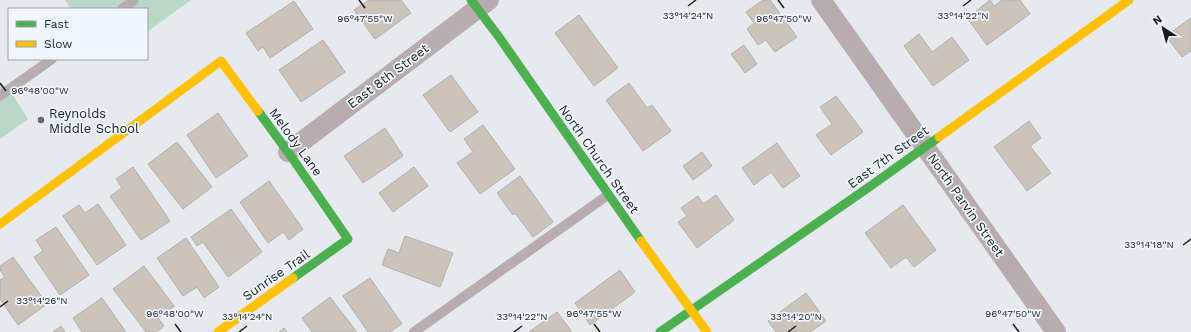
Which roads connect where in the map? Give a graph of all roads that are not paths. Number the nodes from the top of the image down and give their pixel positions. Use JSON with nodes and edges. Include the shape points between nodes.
{"nodes":[{"id":1,"x":134,"y":0,"type":"edge"},
{"id":2,"x":821,"y":0,"type":"edge"},
{"id":3,"x":1129,"y":0,"type":"edge"},
{"id":4,"x":479,"y":3,"type":"edge"},
{"id":5,"x":123,"y":8,"type":"edge"},
{"id":6,"x":51,"y":60,"type":"edge"},
{"id":7,"x":0,"y":96,"type":"edge"},
{"id":8,"x":925,"y":146,"type":"junction"},
{"id":9,"x":288,"y":152,"type":"junction"},
{"id":10,"x":608,"y":195,"type":"junction"},
{"id":11,"x":0,"y":224,"type":"edge"},
{"id":12,"x":348,"y":239,"type":"joint"},
{"id":13,"x":691,"y":310,"type":"junction"},
{"id":14,"x":218,"y":332,"type":"edge"},
{"id":15,"x":414,"y":332,"type":"edge"},
{"id":16,"x":660,"y":332,"type":"edge"},
{"id":17,"x":707,"y":332,"type":"edge"},
{"id":18,"x":1056,"y":332,"type":"edge"}],
"edges":[{"from":1,"to":5,"type":"lane"},
{"from":2,"to":8,"type":"street","name":"North Parvin Street"},
{"from":3,"to":8,"type":"street","name":"East 7th Street"},
{"from":4,"to":9,"type":"street","name":"East 8th Street"},
{"from":4,"to":10,"type":"street","name":"North Church Street","via":[[499,37]]},
{"from":6,"to":7,"type":"lane"},
{"from":8,"to":13,"type":"street","name":"East 7th Street"},
{"from":8,"to":18,"type":"street","name":"North Parvin Street"},
{"from":9,"to":11,"type":"street","name":"Melody Lane","via":[[221,61]]},
{"from":9,"to":12,"type":"street","name":"Melody Lane"},
{"from":10,"to":13,"type":"street","name":"North Church Street"},
{"from":10,"to":15,"type":"lane"},
{"from":12,"to":14,"type":"street","name":"Sunrise Trail"},
{"from":13,"to":16,"type":"street","name":"East 7th Street"},
{"from":13,"to":17,"type":"street","name":"North Church Street"}]}
